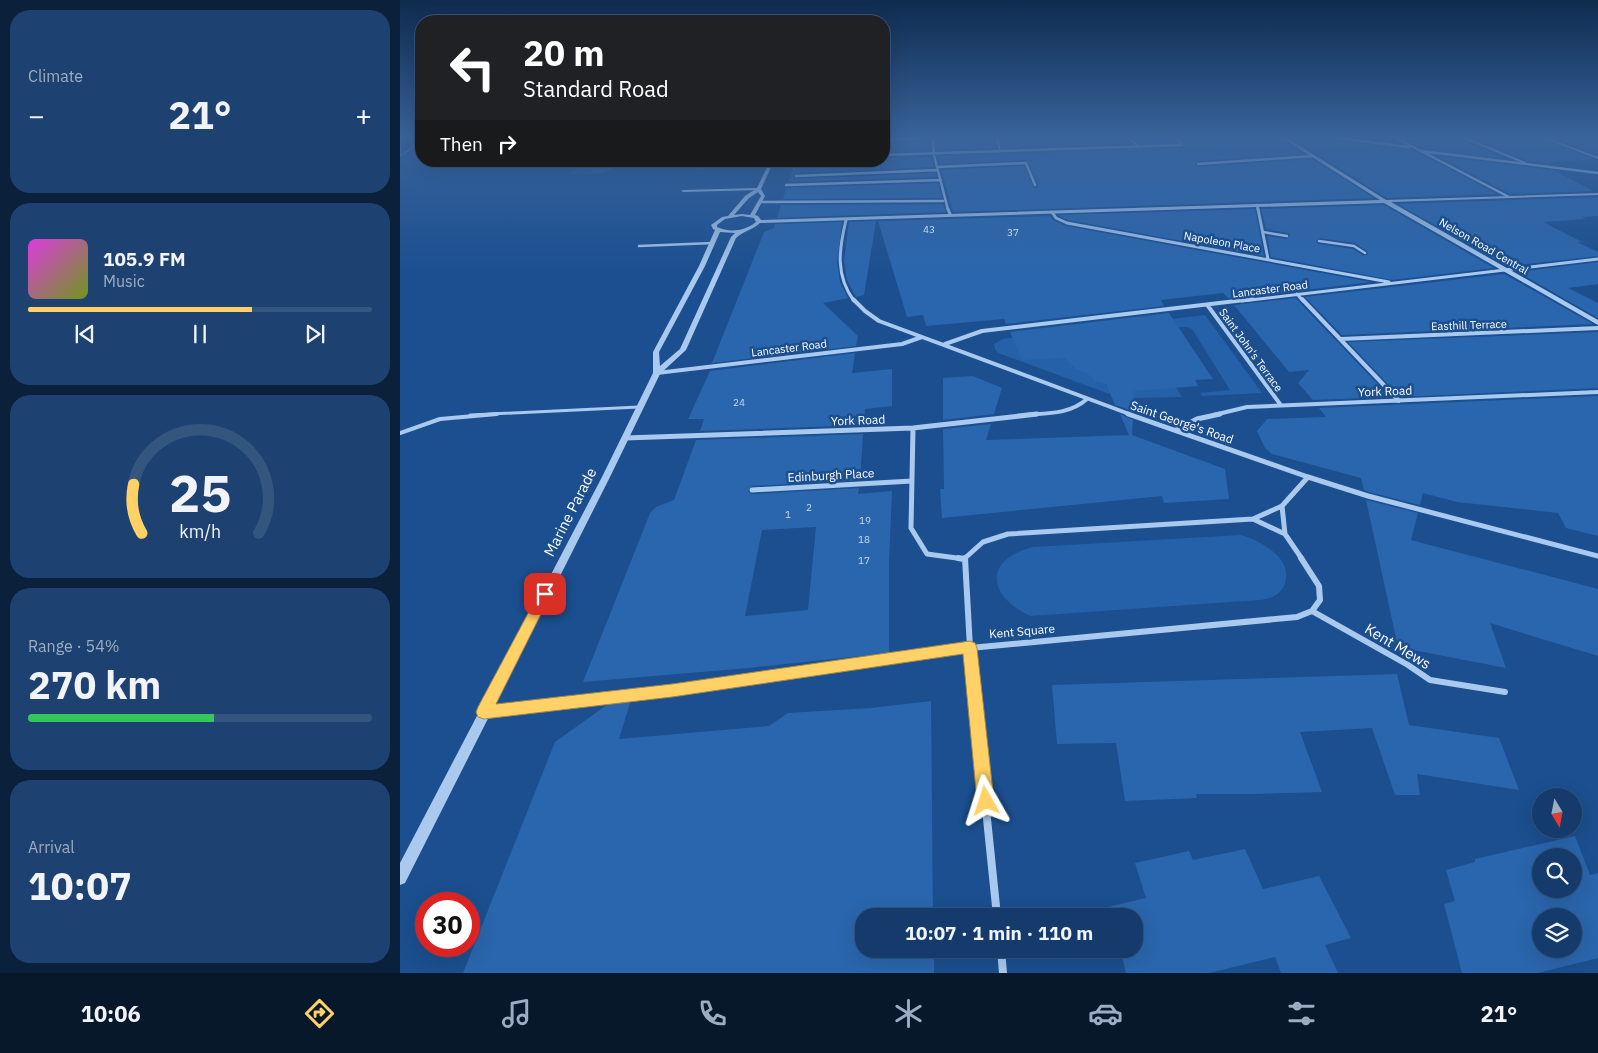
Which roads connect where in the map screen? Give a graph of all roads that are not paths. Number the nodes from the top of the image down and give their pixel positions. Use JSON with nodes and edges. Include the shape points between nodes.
{"nodes":[{"id":1,"x":762,"y":183,"type":"edge"},
{"id":2,"x":835,"y":183,"type":"edge"},
{"id":3,"x":941,"y":183,"type":"edge"},
{"id":4,"x":1357,"y":183,"type":"edge"},
{"id":5,"x":1483,"y":183,"type":"edge"},
{"id":6,"x":786,"y":185,"type":"dead end"},
{"id":7,"x":759,"y":189,"type":"junction"},
{"id":8,"x":683,"y":191,"type":"dead end"},
{"id":9,"x":1598,"y":194,"type":"edge"},
{"id":10,"x":1509,"y":197,"type":"junction"},
{"id":11,"x":1383,"y":200,"type":"junction"},
{"id":12,"x":760,"y":202,"type":"junction"},
{"id":13,"x":943,"y":202,"type":"junction"},
{"id":14,"x":1257,"y":205,"type":"junction"},
{"id":15,"x":1052,"y":212,"type":"junction"},
{"id":16,"x":950,"y":214,"type":"junction"},
{"id":17,"x":730,"y":216,"type":"junction"},
{"id":18,"x":752,"y":216,"type":"junction"},
{"id":19,"x":846,"y":220,"type":"junction"},
{"id":20,"x":759,"y":222,"type":"junction"},
{"id":21,"x":718,"y":230,"type":"junction"},
{"id":22,"x":740,"y":231,"type":"junction"},
{"id":23,"x":1263,"y":232,"type":"junction"},
{"id":24,"x":1287,"y":236,"type":"dead end"},
{"id":25,"x":1319,"y":241,"type":"dead end"},
{"id":26,"x":713,"y":243,"type":"junction"},
{"id":27,"x":639,"y":246,"type":"dead end"},
{"id":28,"x":1366,"y":253,"type":"dead end"},
{"id":29,"x":1268,"y":259,"type":"junction"},
{"id":30,"x":1598,"y":259,"type":"edge"},
{"id":31,"x":1504,"y":270,"type":"junction"},
{"id":32,"x":1394,"y":283,"type":"junction"},
{"id":33,"x":1296,"y":294,"type":"junction"},
{"id":34,"x":1208,"y":306,"type":"junction"},
{"id":35,"x":1598,"y":322,"type":"edge"},
{"id":36,"x":1598,"y":328,"type":"edge"},
{"id":37,"x":922,"y":337,"type":"junction"},
{"id":38,"x":1342,"y":339,"type":"junction"},
{"id":39,"x":946,"y":344,"type":"junction"},
{"id":40,"x":657,"y":373,"type":"junction"},
{"id":41,"x":1598,"y":392,"type":"edge"},
{"id":42,"x":1087,"y":399,"type":"junction"},
{"id":43,"x":1399,"y":401,"type":"junction"},
{"id":44,"x":1280,"y":404,"type":"junction"},
{"id":45,"x":639,"y":407,"type":"junction"},
{"id":46,"x":913,"y":428,"type":"junction"},
{"id":47,"x":1176,"y":430,"type":"junction"},
{"id":48,"x":400,"y":433,"type":"edge"},
{"id":49,"x":625,"y":438,"type":"junction"},
{"id":50,"x":1308,"y":477,"type":"junction"},
{"id":51,"x":912,"y":481,"type":"junction"},
{"id":52,"x":752,"y":490,"type":"dead end"},
{"id":53,"x":1282,"y":506,"type":"junction"},
{"id":54,"x":1253,"y":519,"type":"junction"},
{"id":55,"x":1285,"y":534,"type":"junction"},
{"id":56,"x":1598,"y":556,"type":"edge"},
{"id":57,"x":964,"y":559,"type":"junction"},
{"id":58,"x":1312,"y":611,"type":"junction"},
{"id":59,"x":970,"y":648,"type":"junction"},
{"id":60,"x":1505,"y":692,"type":"dead end"},
{"id":61,"x":484,"y":712,"type":"junction"},
{"id":62,"x":400,"y":878,"type":"edge"},
{"id":63,"x":997,"y":908,"type":"edge"},
{"id":64,"x":1002,"y":958,"type":"edge"},
{"id":65,"x":1003,"y":973,"type":"edge"}],
"edges":[{"from":1,"to":7,"type":"street","name":"Marine Parade"},
{"from":2,"to":6,"type":"street"},
{"from":3,"to":13,"type":"street"},
{"from":4,"to":11,"type":"street","name":"Nelson Road Central"},
{"from":5,"to":10,"type":"street"},
{"from":7,"to":8,"type":"lane"},
{"from":7,"to":12,"type":"street","name":"Marine Parade","via":[[763,196]]},
{"from":7,"to":17,"type":"street","name":"Marine Parade"},
{"from":9,"to":10,"type":"street"},
{"from":10,"to":11,"type":"street"},
{"from":11,"to":14,"type":"street"},
{"from":11,"to":31,"type":"street","name":"Nelson Road Central"},
{"from":12,"to":13,"type":"street"},
{"from":12,"to":18,"type":"street"},
{"from":13,"to":16,"type":"street"},
{"from":14,"to":15,"type":"street"},
{"from":14,"to":23,"type":"street"},
{"from":15,"to":16,"type":"street"},
{"from":15,"to":29,"type":"street","name":"Napoleon Place","via":[[1067,223]]},
{"from":16,"to":19,"type":"street"},
{"from":17,"to":18,"type":"street"},
{"from":17,"to":21,"type":"street","name":"Marine Parade","via":[[715,223]]},
{"from":18,"to":20,"type":"street"},
{"from":19,"to":20,"type":"street"},
{"from":19,"to":37,"type":"street","name":"Saint George's Road","via":[[838,247],[842,284],[848,295],[864,312],[879,321]]},
{"from":20,"to":22,"type":"street"},
{"from":21,"to":22,"type":"street"},
{"from":21,"to":26,"type":"street","name":"Marine Parade"},
{"from":22,"to":40,"type":"street","name":"Marine Parade","via":[[734,237],[683,350]]},
{"from":23,"to":24,"type":"lane"},
{"from":23,"to":29,"type":"street"},
{"from":25,"to":28,"type":"lane","via":[[1354,246]]},
{"from":26,"to":27,"type":"lane"},
{"from":26,"to":40,"type":"street","name":"Marine Parade","via":[[656,352]]},
{"from":29,"to":32,"type":"street","name":"Napoleon Place"},
{"from":30,"to":31,"type":"street","name":"Lancaster Road"},
{"from":31,"to":32,"type":"street","name":"Lancaster Road"},
{"from":31,"to":35,"type":"street","name":"Nelson Road Central"},
{"from":32,"to":33,"type":"street","name":"Lancaster Road"},
{"from":33,"to":34,"type":"street","name":"Lancaster Road"},
{"from":33,"to":38,"type":"street"},
{"from":34,"to":39,"type":"street","name":"Lancaster Road","via":[[982,331]]},
{"from":34,"to":44,"type":"street","name":"Saint John's Terrace"},
{"from":36,"to":38,"type":"street","name":"Easthill Terrace"},
{"from":37,"to":39,"type":"street","name":"Saint George's Road"},
{"from":37,"to":40,"type":"street","name":"Lancaster Road","via":[[902,344]]},
{"from":38,"to":43,"type":"street"},
{"from":39,"to":42,"type":"street","name":"Saint George's Road"},
{"from":40,"to":45,"type":"street","name":"Marine Parade"},
{"from":41,"to":43,"type":"street","name":"York Road"},
{"from":42,"to":46,"type":"street","name":"York Road","via":[[1077,408],[1067,411]]},
{"from":42,"to":47,"type":"street","name":"Saint George's Road"},
{"from":43,"to":44,"type":"street","name":"York Road"},
{"from":44,"to":47,"type":"street","name":"York Road","via":[[1217,413]]},
{"from":45,"to":48,"type":"lane","via":[[467,415],[440,419]]},
{"from":45,"to":49,"type":"street","name":"Marine Parade"},
{"from":46,"to":49,"type":"street","name":"York Road"},
{"from":46,"to":51,"type":"street"},
{"from":47,"to":50,"type":"street","name":"Saint George's Road"},
{"from":49,"to":61,"type":"street","name":"Marine Parade"},
{"from":50,"to":53,"type":"street"},
{"from":50,"to":56,"type":"street","name":"Saint George's Road","via":[[1368,496]]},
{"from":51,"to":52,"type":"street","name":"Edinburgh Place"},
{"from":51,"to":57,"type":"street","via":[[911,528],[927,554]]},
{"from":53,"to":54,"type":"street"},
{"from":53,"to":55,"type":"street"},
{"from":54,"to":55,"type":"street"},
{"from":54,"to":57,"type":"street","via":[[1008,534],[988,538]]},
{"from":55,"to":58,"type":"street","via":[[1319,586],[1320,600]]},
{"from":57,"to":59,"type":"street"},
{"from":58,"to":59,"type":"street","name":"Kent Square","via":[[1296,617]]},
{"from":58,"to":60,"type":"street","name":"Kent Mews","via":[[1430,680]]},
{"from":59,"to":61,"type":"street","name":"Kent Square","via":[[672,690]]},
{"from":59,"to":63,"type":"street"},
{"from":61,"to":62,"type":"street","name":"Marine Parade"},
{"from":64,"to":65,"type":"street"}]}
